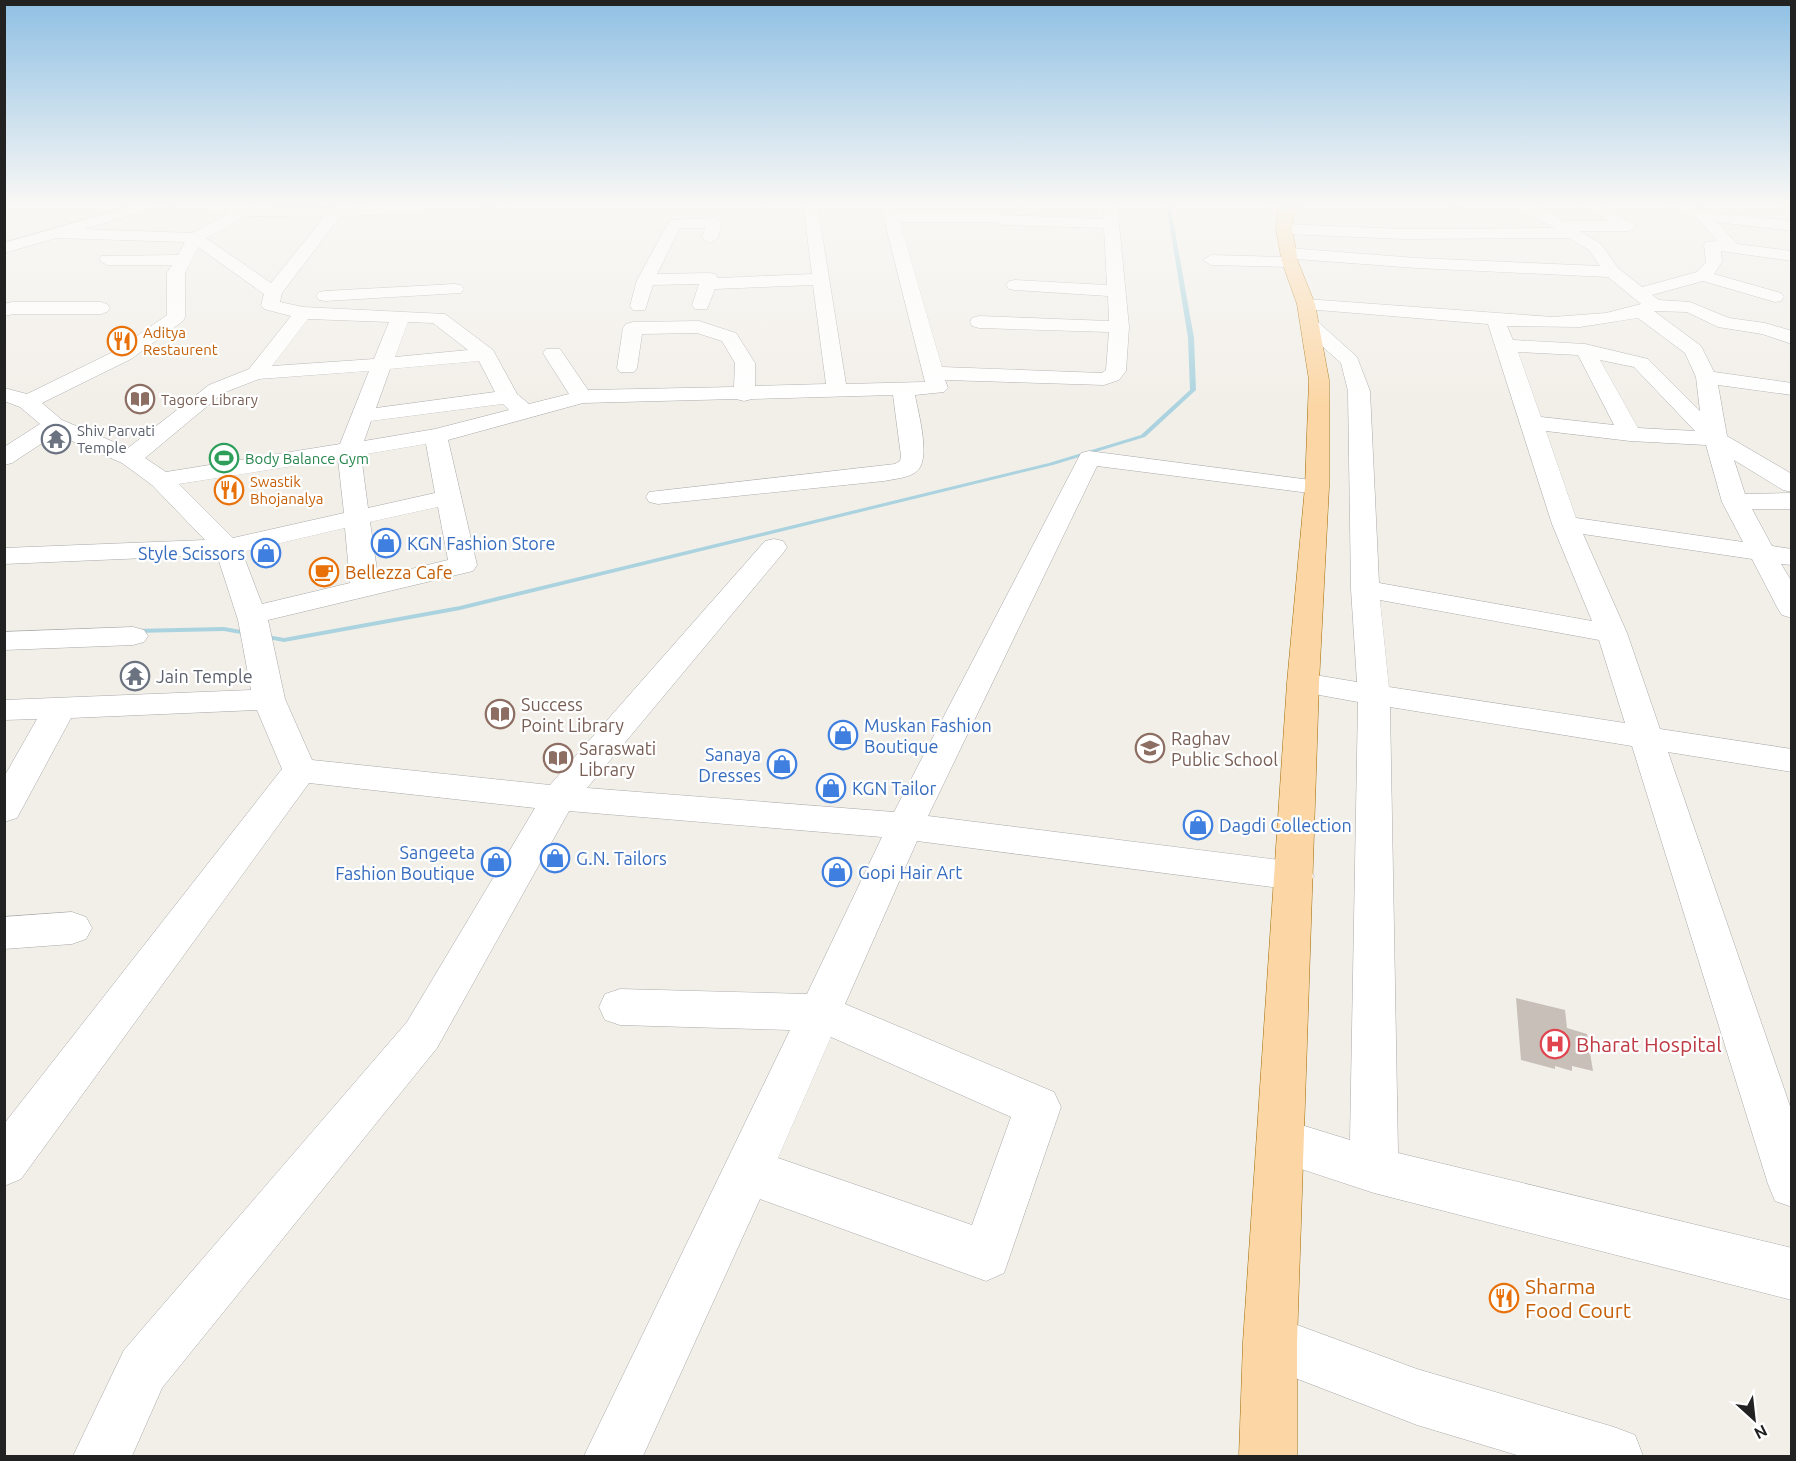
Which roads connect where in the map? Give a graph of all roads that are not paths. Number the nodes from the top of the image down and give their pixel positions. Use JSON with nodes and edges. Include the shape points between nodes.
{"nodes":[{"id":1,"x":177,"y":271,"type":"edge"},
{"id":2,"x":243,"y":271,"type":"edge"},
{"id":3,"x":289,"y":271,"type":"edge"},
{"id":4,"x":650,"y":271,"type":"edge"},
{"id":5,"x":709,"y":271,"type":"edge"},
{"id":6,"x":819,"y":271,"type":"edge"},
{"id":7,"x":907,"y":271,"type":"edge"},
{"id":8,"x":1115,"y":271,"type":"edge"},
{"id":9,"x":1297,"y":271,"type":"edge"},
{"id":10,"x":1594,"y":271,"type":"edge"},
{"id":11,"x":1705,"y":271,"type":"edge"},
{"id":12,"x":1714,"y":271,"type":"edge"},
{"id":13,"x":1612,"y":272,"type":"joint"},
{"id":14,"x":820,"y":279,"type":"junction"},
{"id":15,"x":646,"y":280,"type":"junction"},
{"id":16,"x":708,"y":281,"type":"junction"},
{"id":17,"x":1015,"y":285,"type":"dead end"},
{"id":18,"x":455,"y":290,"type":"dead end"},
{"id":19,"x":1116,"y":291,"type":"junction"},
{"id":20,"x":273,"y":292,"type":"junction"},
{"id":21,"x":1776,"y":297,"type":"dead end"},
{"id":22,"x":1644,"y":303,"type":"junction"},
{"id":23,"x":701,"y":305,"type":"junction"},
{"id":24,"x":639,"y":306,"type":"junction"},
{"id":25,"x":660,"y":306,"type":"dead end"},
{"id":26,"x":680,"y":306,"type":"dead end"},
{"id":27,"x":101,"y":308,"type":"dead end"},
{"id":28,"x":4,"y":311,"type":"edge"},
{"id":29,"x":305,"y":313,"type":"junction"},
{"id":30,"x":1308,"y":314,"type":"junction"},
{"id":31,"x":400,"y":318,"type":"junction"},
{"id":32,"x":4,"y":322,"type":"edge"},
{"id":33,"x":979,"y":322,"type":"dead end"},
{"id":34,"x":76,"y":326,"type":"dead end"},
{"id":35,"x":699,"y":327,"type":"junction"},
{"id":36,"x":1119,"y":327,"type":"junction"},
{"id":37,"x":633,"y":328,"type":"junction"},
{"id":38,"x":1501,"y":332,"type":"junction"},
{"id":39,"x":1791,"y":338,"type":"edge"},
{"id":40,"x":1585,"y":350,"type":"junction"},
{"id":41,"x":553,"y":353,"type":"dead end"},
{"id":42,"x":486,"y":354,"type":"junction"},
{"id":43,"x":383,"y":364,"type":"junction"},
{"id":44,"x":627,"y":368,"type":"dead end"},
{"id":45,"x":255,"y":373,"type":"junction"},
{"id":46,"x":933,"y":374,"type":"junction"},
{"id":47,"x":1706,"y":377,"type":"junction"},
{"id":48,"x":1791,"y":388,"type":"edge"},
{"id":49,"x":903,"y":389,"type":"junction"},
{"id":50,"x":837,"y":391,"type":"junction"},
{"id":51,"x":744,"y":394,"type":"junction"},
{"id":52,"x":508,"y":397,"type":"junction"},
{"id":53,"x":582,"y":397,"type":"junction"},
{"id":54,"x":16,"y":398,"type":"edge"},
{"id":55,"x":525,"y":412,"type":"junction"},
{"id":56,"x":362,"y":416,"type":"junction"},
{"id":57,"x":1532,"y":423,"type":"junction"},
{"id":58,"x":54,"y":425,"type":"junction"},
{"id":59,"x":1630,"y":434,"type":"junction"},
{"id":60,"x":436,"y":436,"type":"junction"},
{"id":61,"x":1716,"y":439,"type":"junction"},
{"id":62,"x":349,"y":450,"type":"junction"},
{"id":63,"x":4,"y":458,"type":"edge"},
{"id":64,"x":130,"y":458,"type":"junction"},
{"id":65,"x":161,"y":480,"type":"junction"},
{"id":66,"x":1791,"y":485,"type":"edge"},
{"id":67,"x":1317,"y":487,"type":"junction"},
{"id":68,"x":449,"y":496,"type":"junction"},
{"id":69,"x":658,"y":497,"type":"dead end"},
{"id":70,"x":1791,"y":501,"type":"edge"},
{"id":71,"x":1735,"y":502,"type":"junction"},
{"id":72,"x":356,"y":518,"type":"junction"},
{"id":73,"x":1565,"y":524,"type":"junction"},
{"id":74,"x":227,"y":547,"type":"junction"},
{"id":75,"x":774,"y":547,"type":"dead end"},
{"id":76,"x":1760,"y":553,"type":"junction"},
{"id":77,"x":4,"y":556,"type":"edge"},
{"id":78,"x":1791,"y":557,"type":"edge"},
{"id":79,"x":365,"y":588,"type":"junction"},
{"id":80,"x":1365,"y":589,"type":"junction"},
{"id":81,"x":1791,"y":609,"type":"edge"},
{"id":82,"x":255,"y":627,"type":"junction"},
{"id":83,"x":1612,"y":633,"type":"junction"},
{"id":84,"x":133,"y":636,"type":"dead end"},
{"id":85,"x":4,"y":641,"type":"edge"},
{"id":86,"x":1303,"y":683,"type":"junction"},
{"id":87,"x":1374,"y":695,"type":"junction"},
{"id":88,"x":269,"y":699,"type":"junction"},
{"id":89,"x":59,"y":709,"type":"junction"},
{"id":90,"x":4,"y":710,"type":"edge"},
{"id":91,"x":1646,"y":737,"type":"junction"},
{"id":92,"x":1791,"y":761,"type":"edge"},
{"id":93,"x":300,"y":770,"type":"junction"},
{"id":94,"x":559,"y":798,"type":"junction"},
{"id":95,"x":4,"y":809,"type":"edge"},
{"id":96,"x":905,"y":826,"type":"junction"},
{"id":97,"x":1295,"y":876,"type":"junction"},
{"id":98,"x":72,"y":928,"type":"dead end"},
{"id":99,"x":4,"y":933,"type":"edge"},
{"id":100,"x":620,"y":1007,"type":"dead end"},
{"id":101,"x":821,"y":1013,"type":"junction"},
{"id":102,"x":1282,"y":1142,"type":"junction"},
{"id":103,"x":4,"y":1163,"type":"edge"},
{"id":104,"x":1374,"y":1170,"type":"junction"},
{"id":105,"x":748,"y":1171,"type":"junction"},
{"id":106,"x":1791,"y":1184,"type":"edge"},
{"id":107,"x":1791,"y":1274,"type":"edge"},
{"id":108,"x":1270,"y":1342,"type":"junction"},
{"id":109,"x":102,"y":1456,"type":"edge"},
{"id":110,"x":612,"y":1456,"type":"edge"},
{"id":111,"x":1268,"y":1456,"type":"edge"},
{"id":112,"x":1614,"y":1456,"type":"edge"}],
"edges":[{"from":1,"to":54,"type":"street","via":[[176,317],[153,337],[116,359]]},
{"from":2,"to":20,"type":"street"},
{"from":3,"to":20,"type":"street"},
{"from":4,"to":15,"type":"street"},
{"from":5,"to":16,"type":"street"},
{"from":6,"to":14,"type":"street"},
{"from":7,"to":46,"type":"street"},
{"from":8,"to":19,"type":"street"},
{"from":9,"to":30,"type":"main road"},
{"from":10,"to":13,"type":"street"},
{"from":11,"to":22,"type":"street"},
{"from":12,"to":21,"type":"street"},
{"from":13,"to":22,"type":"street"},
{"from":14,"to":16,"type":"street"},
{"from":14,"to":50,"type":"street"},
{"from":15,"to":16,"type":"street"},
{"from":15,"to":24,"type":"street"},
{"from":16,"to":23,"type":"street"},
{"from":17,"to":19,"type":"street"},
{"from":18,"to":29,"type":"street","via":[[328,295],[317,299]]},
{"from":19,"to":36,"type":"street"},
{"from":20,"to":29,"type":"street","via":[[270,304]]},
{"from":22,"to":38,"type":"street","via":[[1582,322]]},
{"from":22,"to":39,"type":"street","via":[[1690,307],[1725,323],[1765,329]]},
{"from":22,"to":47,"type":"street","via":[[1694,350]]},
{"from":23,"to":26,"type":"street"},
{"from":23,"to":35,"type":"street"},
{"from":24,"to":25,"type":"street"},
{"from":24,"to":37,"type":"street"},
{"from":27,"to":28,"type":"street"},
{"from":29,"to":31,"type":"street"},
{"from":29,"to":45,"type":"street"},
{"from":30,"to":38,"type":"street"},
{"from":30,"to":67,"type":"main road","via":[[1319,380]]},
{"from":30,"to":80,"type":"street","via":[[1350,361],[1359,390]]},
{"from":31,"to":42,"type":"street","via":[[438,318]]},
{"from":31,"to":43,"type":"street"},
{"from":32,"to":34,"type":"street"},
{"from":33,"to":36,"type":"street"},
{"from":35,"to":37,"type":"street"},
{"from":35,"to":51,"type":"street","via":[[729,337],[746,363]]},
{"from":36,"to":46,"type":"street","via":[[1116,371],[1104,379]]},
{"from":37,"to":44,"type":"street"},
{"from":38,"to":40,"type":"street"},
{"from":38,"to":57,"type":"street"},
{"from":40,"to":59,"type":"street"},
{"from":40,"to":61,"type":"street","via":[[1641,363]]},
{"from":41,"to":53,"type":"street"},
{"from":42,"to":43,"type":"street"},
{"from":42,"to":52,"type":"street"},
{"from":43,"to":45,"type":"street"},
{"from":43,"to":56,"type":"street"},
{"from":45,"to":64,"type":"street","via":[[216,389]]},
{"from":46,"to":49,"type":"street","via":[[937,388]]},
{"from":47,"to":48,"type":"street"},
{"from":47,"to":61,"type":"street"},
{"from":49,"to":50,"type":"street"},
{"from":49,"to":69,"type":"street","via":[[913,456],[908,468],[884,474]]},
{"from":50,"to":51,"type":"street"},
{"from":51,"to":53,"type":"street"},
{"from":52,"to":55,"type":"street"},
{"from":52,"to":56,"type":"street"},
{"from":53,"to":55,"type":"street"},
{"from":54,"to":58,"type":"street"},
{"from":55,"to":60,"type":"street"},
{"from":56,"to":62,"type":"street"},
{"from":57,"to":59,"type":"street"},
{"from":57,"to":73,"type":"street"},
{"from":58,"to":63,"type":"street"},
{"from":58,"to":64,"type":"street"},
{"from":59,"to":61,"type":"street"},
{"from":60,"to":62,"type":"street"},
{"from":60,"to":68,"type":"street"},
{"from":61,"to":66,"type":"street"},
{"from":61,"to":71,"type":"street"},
{"from":62,"to":65,"type":"street"},
{"from":62,"to":72,"type":"street"},
{"from":64,"to":65,"type":"street"},
{"from":65,"to":74,"type":"street"},
{"from":67,"to":86,"type":"main road"},
{"from":67,"to":96,"type":"street","via":[[1089,458]]},
{"from":68,"to":72,"type":"street"},
{"from":68,"to":79,"type":"street","via":[[463,565]]},
{"from":70,"to":71,"type":"street"},
{"from":71,"to":76,"type":"street"},
{"from":72,"to":74,"type":"street"},
{"from":72,"to":79,"type":"street"},
{"from":73,"to":76,"type":"street"},
{"from":73,"to":83,"type":"street"},
{"from":74,"to":77,"type":"street"},
{"from":74,"to":82,"type":"street"},
{"from":75,"to":94,"type":"street"},
{"from":76,"to":78,"type":"street"},
{"from":76,"to":81,"type":"street"},
{"from":79,"to":82,"type":"street"},
{"from":80,"to":83,"type":"street"},
{"from":80,"to":87,"type":"street"},
{"from":82,"to":88,"type":"street"},
{"from":83,"to":91,"type":"street"},
{"from":84,"to":85,"type":"street"},
{"from":86,"to":87,"type":"street"},
{"from":86,"to":97,"type":"main road"},
{"from":87,"to":91,"type":"street"},
{"from":87,"to":104,"type":"street"},
{"from":88,"to":89,"type":"street"},
{"from":88,"to":93,"type":"street"},
{"from":89,"to":90,"type":"street"},
{"from":89,"to":95,"type":"street"},
{"from":91,"to":92,"type":"street"},
{"from":91,"to":106,"type":"street"},
{"from":93,"to":94,"type":"street"},
{"from":93,"to":103,"type":"street"},
{"from":94,"to":96,"type":"street"},
{"from":94,"to":109,"type":"street","via":[[422,1035],[143,1369]]},
{"from":96,"to":97,"type":"street"},
{"from":96,"to":101,"type":"street"},
{"from":97,"to":102,"type":"main road"},
{"from":98,"to":99,"type":"street"},
{"from":100,"to":101,"type":"street"},
{"from":101,"to":105,"type":"street"},
{"from":101,"to":105,"type":"street","via":[[1038,1107],[986,1256]]},
{"from":102,"to":104,"type":"street"},
{"from":102,"to":108,"type":"main road"},
{"from":104,"to":107,"type":"street"},
{"from":105,"to":110,"type":"street"},
{"from":108,"to":111,"type":"main road"},
{"from":108,"to":112,"type":"street","via":[[1417,1397]]}]}
